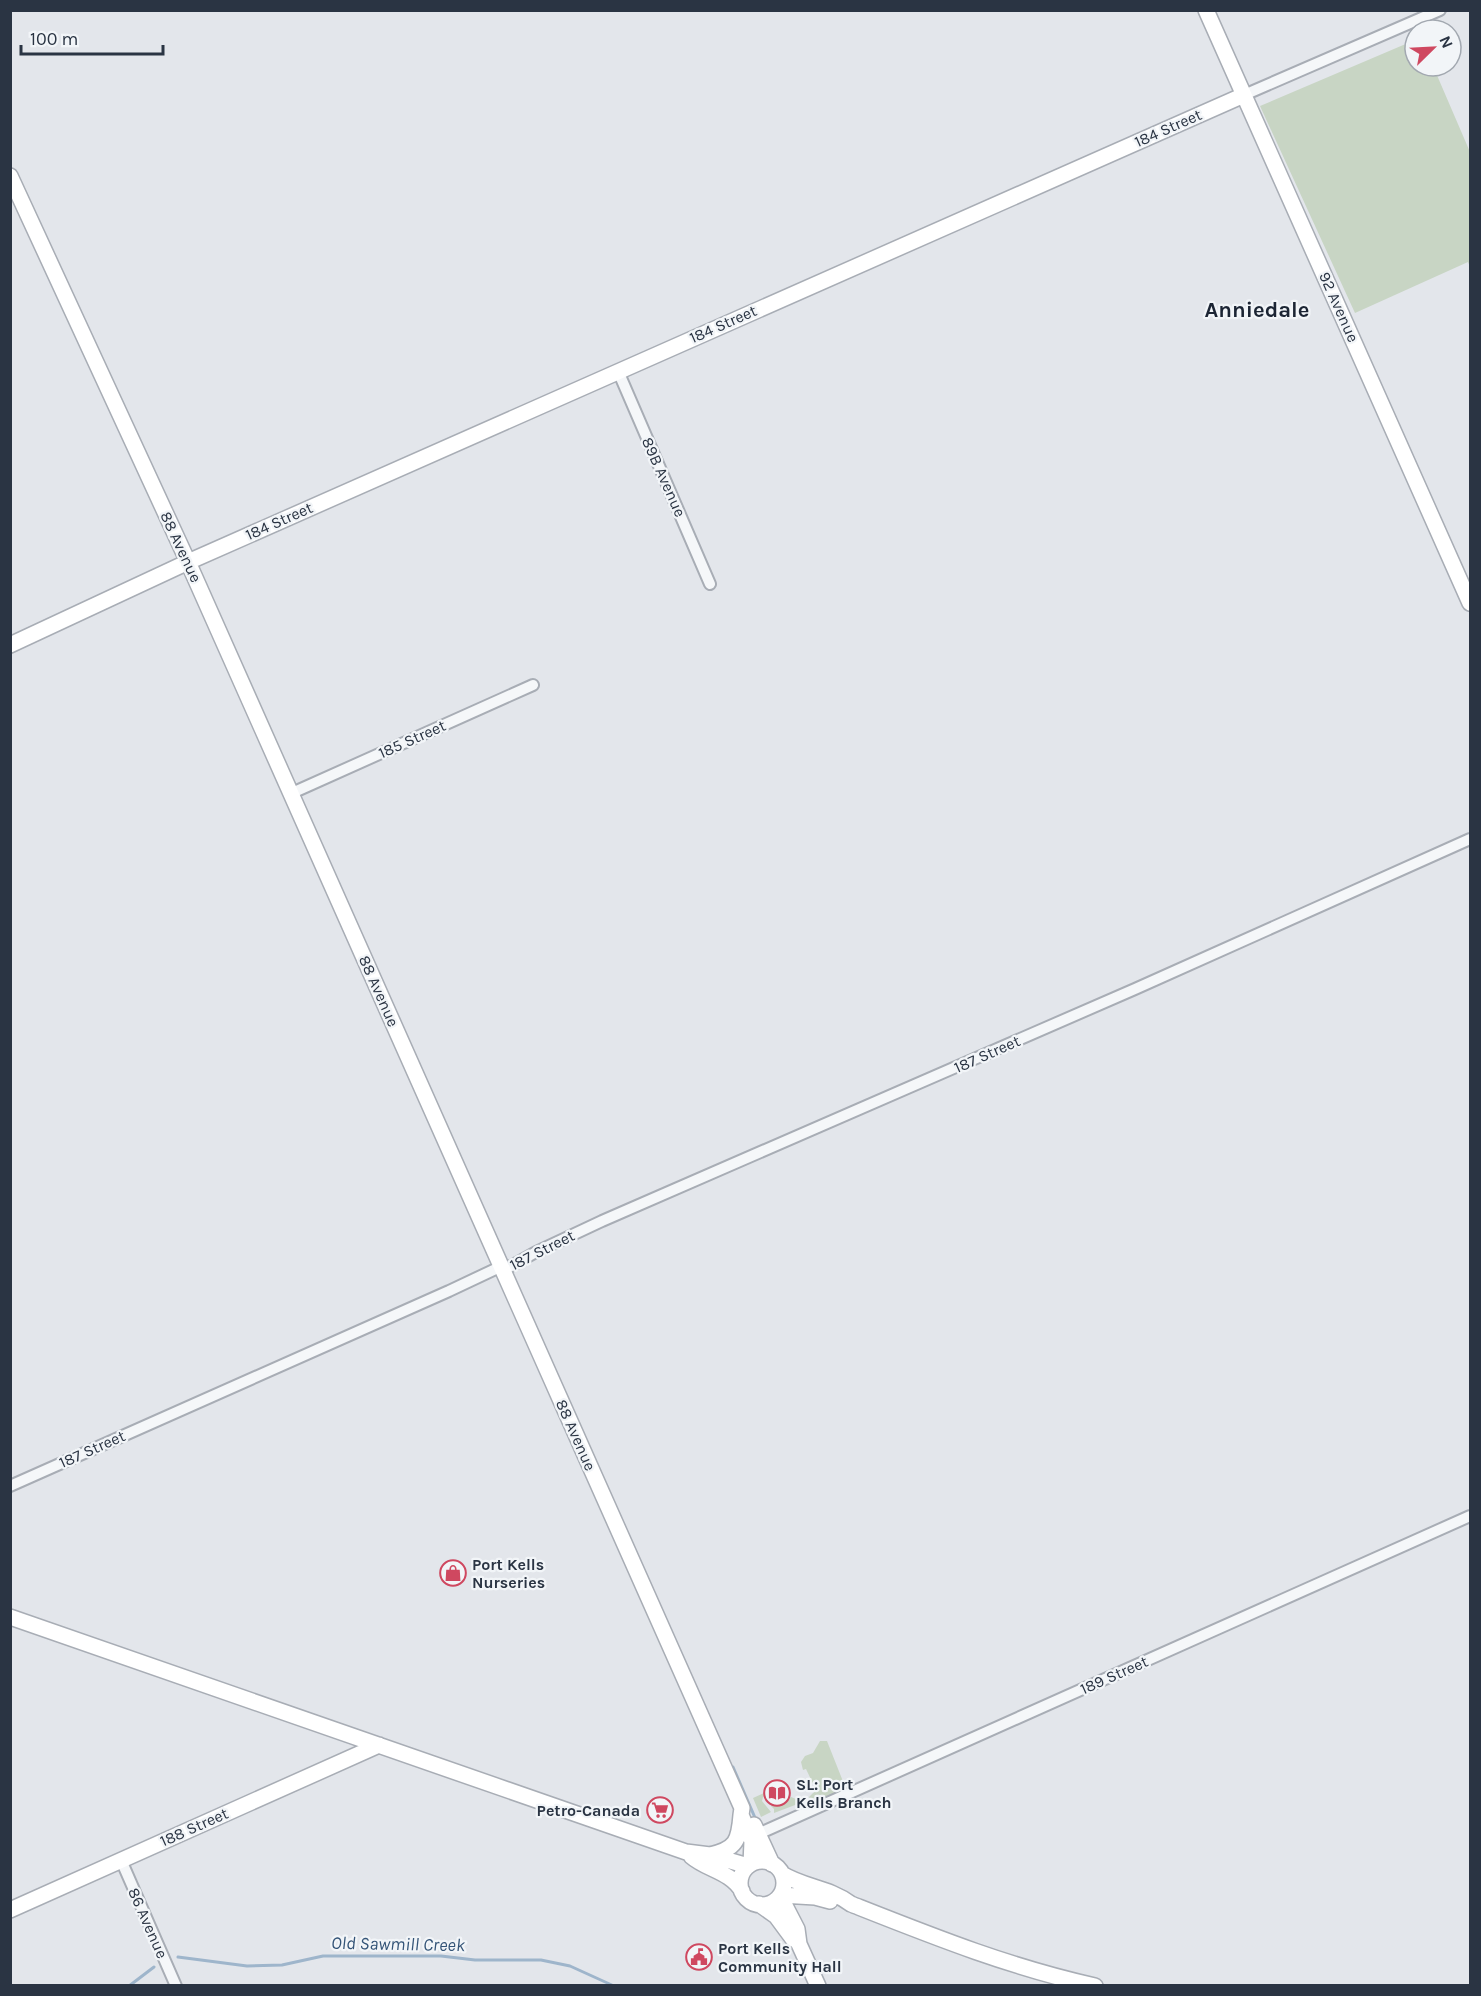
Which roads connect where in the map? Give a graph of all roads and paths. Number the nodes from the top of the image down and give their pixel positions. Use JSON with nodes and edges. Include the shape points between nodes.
{"nodes":[{"id":1,"x":1206,"y":10,"type":"edge"},
{"id":2,"x":1440,"y":10,"type":"edge"},
{"id":3,"x":1244,"y":95,"type":"junction"},
{"id":4,"x":10,"y":176,"type":"edge"},
{"id":5,"x":618,"y":371,"type":"junction"},
{"id":6,"x":188,"y":562,"type":"junction"},
{"id":7,"x":710,"y":584,"type":"dead end"},
{"id":8,"x":1470,"y":603,"type":"edge"},
{"id":9,"x":10,"y":645,"type":"edge"},
{"id":10,"x":533,"y":685,"type":"dead end"},
{"id":11,"x":292,"y":793,"type":"junction"},
{"id":12,"x":1470,"y":839,"type":"edge"},
{"id":13,"x":503,"y":1268,"type":"junction"},
{"id":14,"x":10,"y":1486,"type":"edge"},
{"id":15,"x":1470,"y":1516,"type":"edge"},
{"id":16,"x":10,"y":1617,"type":"edge"},
{"id":17,"x":379,"y":1745,"type":"junction"},
{"id":18,"x":741,"y":1812,"type":"junction"},
{"id":19,"x":758,"y":1834,"type":"junction"},
{"id":20,"x":686,"y":1852,"type":"junction"},
{"id":21,"x":710,"y":1855,"type":"junction"},
{"id":22,"x":121,"y":1860,"type":"junction"},
{"id":23,"x":750,"y":1865,"type":"junction"},
{"id":24,"x":777,"y":1869,"type":"junction"},
{"id":25,"x":742,"y":1891,"type":"junction"},
{"id":26,"x":781,"y":1896,"type":"junction"},
{"id":27,"x":815,"y":1897,"type":"junction"},
{"id":28,"x":759,"y":1904,"type":"junction"},
{"id":29,"x":851,"y":1904,"type":"junction"},
{"id":30,"x":10,"y":1910,"type":"edge"},
{"id":31,"x":798,"y":1937,"type":"junction"},
{"id":32,"x":176,"y":1986,"type":"edge"},
{"id":33,"x":818,"y":1986,"type":"edge"},
{"id":34,"x":1095,"y":1986,"type":"edge"}],
"edges":[{"from":1,"to":3,"type":"main road","name":"92 Avenue"},
{"from":2,"to":3,"type":"street","name":"184 Street"},
{"from":3,"to":5,"type":"main road","name":"184 Street"},
{"from":3,"to":8,"type":"main road","name":"92 Avenue"},
{"from":4,"to":6,"type":"main road","name":"88 Avenue"},
{"from":5,"to":6,"type":"main road","name":"184 Street"},
{"from":5,"to":7,"type":"street","name":"89B Avenue"},
{"from":6,"to":9,"type":"main road","name":"184 Street"},
{"from":6,"to":11,"type":"main road","name":"88 Avenue"},
{"from":10,"to":11,"type":"street","name":"185 Street"},
{"from":11,"to":13,"type":"main road","name":"88 Avenue"},
{"from":12,"to":13,"type":"street","name":"187 Street"},
{"from":13,"to":14,"type":"street","name":"187 Street"},
{"from":13,"to":18,"type":"main road","name":"88 Avenue"},
{"from":15,"to":19,"type":"street","name":"189 Street"},
{"from":16,"to":17,"type":"main road"},
{"from":17,"to":20,"type":"main road"},
{"from":17,"to":22,"type":"main road","name":"188 Street"},
{"from":18,"to":19,"type":"main road","name":"88 Avenue","via":[[748,1813]]},
{"from":18,"to":21,"type":"main road","via":[[739,1834],[732,1847]]},
{"from":18,"to":23,"type":"main road","name":"88 Avenue","via":[[752,1841]]},
{"from":19,"to":24,"type":"main road","name":"88 Avenue"},
{"from":20,"to":21,"type":"main road"},
{"from":20,"to":25,"type":"main road","via":[[729,1876]]},
{"from":21,"to":23,"type":"main road"},
{"from":22,"to":30,"type":"main road","name":"188 Street"},
{"from":22,"to":32,"type":"street","name":"86 Avenue"},
{"from":23,"to":24,"type":"main road","via":[[762,1861]]},
{"from":23,"to":25,"type":"main road","via":[[741,1877]]},
{"from":24,"to":26,"type":"main road","via":[[783,1887]]},
{"from":24,"to":29,"type":"main road","via":[[798,1883],[825,1889]]},
{"from":25,"to":28,"type":"main road"},
{"from":26,"to":27,"type":"main road"},
{"from":26,"to":28,"type":"main road"},
{"from":26,"to":31,"type":"main road"},
{"from":27,"to":29,"type":"main road"},
{"from":27,"to":31,"type":"main road","via":[[801,1910]]},
{"from":28,"to":31,"type":"main road","via":[[776,1916],[795,1942]]},
{"from":29,"to":34,"type":"main road","via":[[936,1939]]},
{"from":31,"to":33,"type":"main road"}]}
